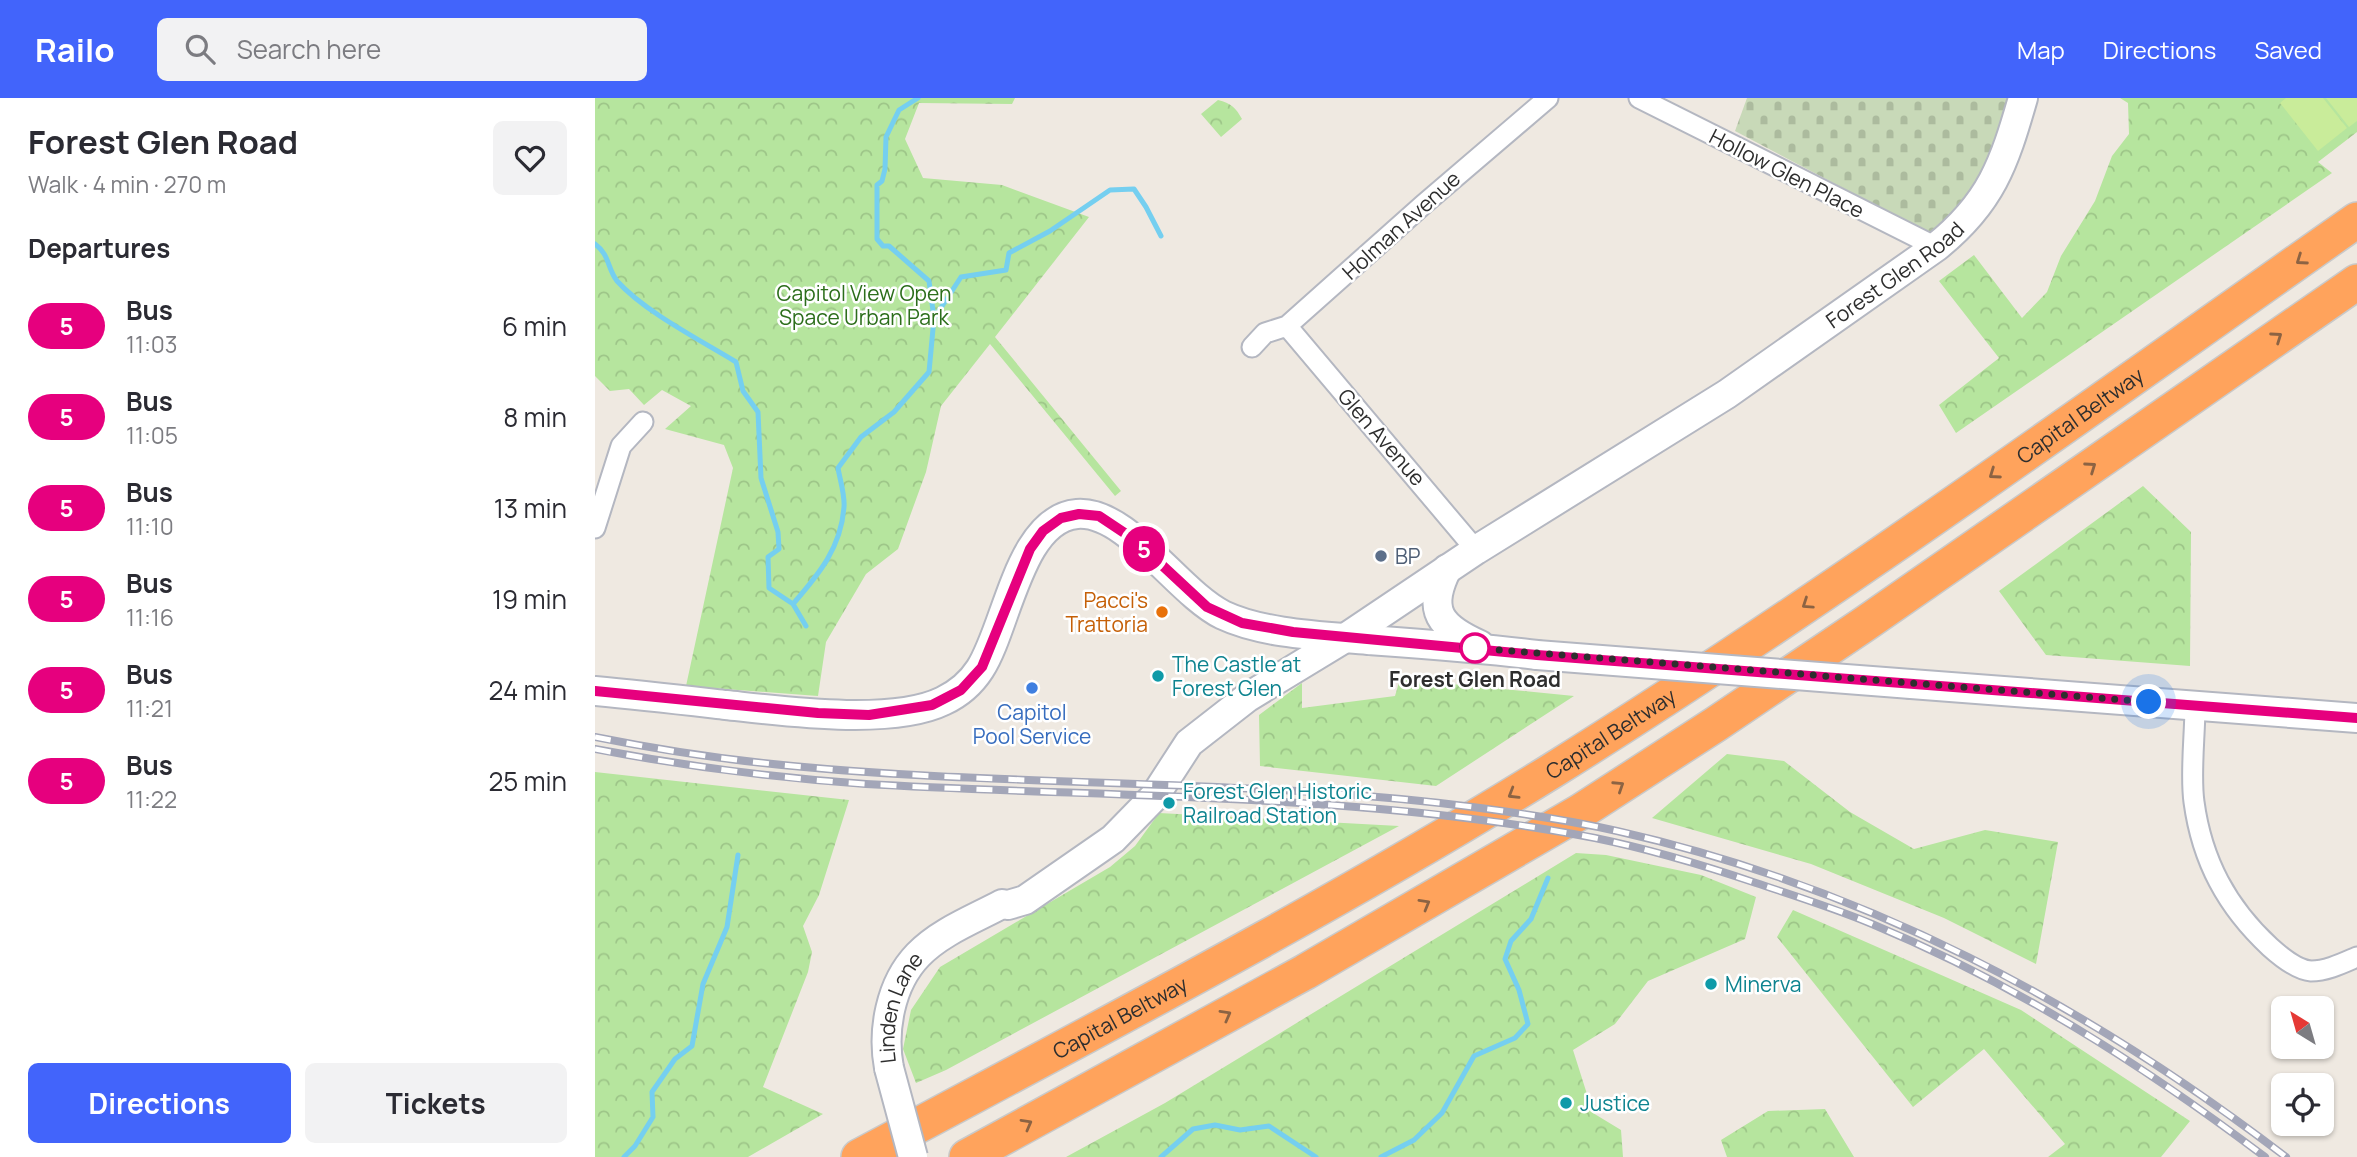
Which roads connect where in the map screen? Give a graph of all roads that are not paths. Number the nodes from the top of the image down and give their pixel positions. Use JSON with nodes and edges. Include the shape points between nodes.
{"nodes":[{"id":1,"x":1548,"y":98,"type":"edge"},
{"id":2,"x":1639,"y":98,"type":"edge"},
{"id":3,"x":2023,"y":98,"type":"edge"},
{"id":4,"x":2357,"y":220,"type":"edge"},
{"id":5,"x":1936,"y":247,"type":"junction"},
{"id":6,"x":2357,"y":282,"type":"edge"},
{"id":7,"x":1287,"y":326,"type":"junction"},
{"id":8,"x":1252,"y":347,"type":"dead end"},
{"id":9,"x":643,"y":422,"type":"dead end"},
{"id":10,"x":595,"y":528,"type":"edge"},
{"id":11,"x":1476,"y":550,"type":"junction"},
{"id":12,"x":1447,"y":569,"type":"junction"},
{"id":13,"x":1345,"y":638,"type":"junction"},
{"id":14,"x":1488,"y":649,"type":"junction"},
{"id":15,"x":595,"y":691,"type":"edge"},
{"id":16,"x":2195,"y":706,"type":"junction"},
{"id":17,"x":2357,"y":718,"type":"edge"},
{"id":18,"x":1190,"y":734,"type":"joint"},
{"id":19,"x":2357,"y":957,"type":"edge"},
{"id":20,"x":859,"y":1157,"type":"edge"},
{"id":21,"x":913,"y":1157,"type":"edge"},
{"id":22,"x":967,"y":1157,"type":"edge"}],
"edges":[{"from":1,"to":7,"type":"street","name":"Holman Avenue"},
{"from":2,"to":5,"type":"street","name":"Hollow Glen Place"},
{"from":3,"to":5,"type":"main road","name":"Forest Glen Road","via":[[1992,184],[1976,210]]},
{"from":4,"to":20,"type":"highway","name":"Capital Beltway","one_way":true,"via":[[1838,583],[1549,772],[1280,931]]},
{"from":5,"to":11,"type":"main road","name":"Forest Glen Road","via":[[1727,394]]},
{"from":22,"to":6,"type":"highway","one_way":true,"via":[[1305,972],[1580,812],[1866,623]]},
{"from":7,"to":8,"type":"street","name":"Holman Avenue","via":[[1265,333]]},
{"from":7,"to":11,"type":"street","name":"Glen Avenue"},
{"from":9,"to":10,"type":"street","via":[[621,446]]},
{"from":11,"to":12,"type":"main road","name":"Forest Glen Road"},
{"from":12,"to":13,"type":"main road","name":"Forest Glen Road"},
{"from":12,"to":14,"type":"main road","via":[[1437,589],[1441,615],[1451,629]]},
{"from":13,"to":14,"type":"main road"},
{"from":13,"to":15,"type":"main road","via":[[1252,625],[1226,616],[1207,607],[1111,523],[1079,514],[1061,518],[1043,531],[1030,549],[982,667],[961,690],[932,705],[869,715],[818,713]]},
{"from":13,"to":18,"type":"main road","name":"Forest Glen Road","via":[[1248,697],[1228,703]]},
{"from":14,"to":16,"type":"main road","bridge":true},
{"from":16,"to":17,"type":"main road"},
{"from":16,"to":19,"type":"street","via":[[2194,802],[2208,860],[2228,901],[2282,957],[2309,971]]},
{"from":18,"to":21,"type":"main road","name":"Linden Lane","bridge":true,"via":[[1154,797],[1113,839],[1025,900],[1002,904],[916,956],[897,990],[885,1048]]}]}
